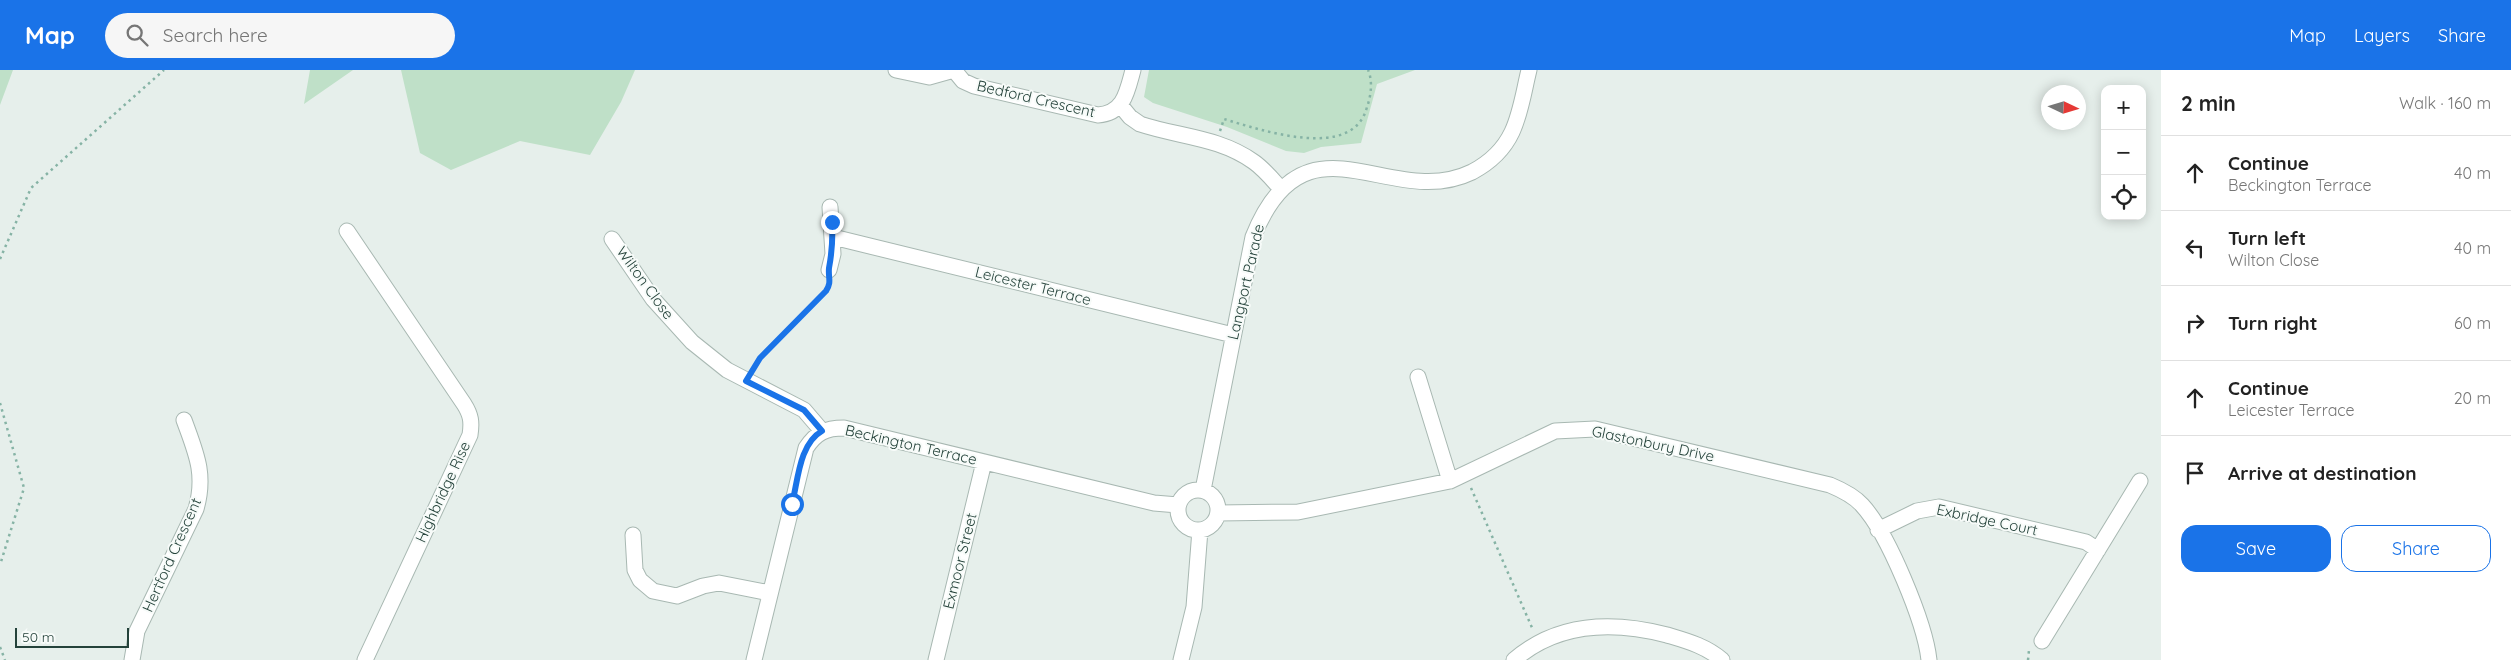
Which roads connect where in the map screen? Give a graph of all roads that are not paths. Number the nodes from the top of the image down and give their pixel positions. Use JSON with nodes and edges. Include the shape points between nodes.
{"nodes":[{"id":1,"x":896,"y":70,"type":"edge"},
{"id":2,"x":954,"y":70,"type":"edge"},
{"id":3,"x":1133,"y":70,"type":"edge"},
{"id":4,"x":1529,"y":70,"type":"edge"},
{"id":5,"x":1121,"y":106,"type":"junction"},
{"id":6,"x":1281,"y":189,"type":"junction"},
{"id":7,"x":830,"y":208,"type":"dead end"},
{"id":8,"x":347,"y":231,"type":"dead end"},
{"id":9,"x":833,"y":237,"type":"junction"},
{"id":10,"x":612,"y":239,"type":"dead end"},
{"id":11,"x":829,"y":270,"type":"road end"},
{"id":12,"x":1233,"y":335,"type":"junction"},
{"id":13,"x":1418,"y":377,"type":"dead end"},
{"id":14,"x":184,"y":420,"type":"dead end"},
{"id":15,"x":822,"y":431,"type":"junction"},
{"id":16,"x":984,"y":462,"type":"junction"},
{"id":17,"x":1450,"y":481,"type":"junction"},
{"id":18,"x":2140,"y":482,"type":"dead end"},
{"id":19,"x":1203,"y":490,"type":"junction"},
{"id":20,"x":1178,"y":505,"type":"junction"},
{"id":21,"x":1218,"y":513,"type":"junction"},
{"id":22,"x":1200,"y":530,"type":"junction"},
{"id":23,"x":1878,"y":530,"type":"junction"},
{"id":24,"x":633,"y":535,"type":"dead end"},
{"id":25,"x":2098,"y":550,"type":"junction"},
{"id":26,"x":770,"y":593,"type":"junction"},
{"id":27,"x":2042,"y":642,"type":"dead end"},
{"id":28,"x":132,"y":660,"type":"edge"},
{"id":29,"x":364,"y":660,"type":"edge"},
{"id":30,"x":754,"y":660,"type":"edge"},
{"id":31,"x":936,"y":660,"type":"edge"},
{"id":32,"x":1181,"y":660,"type":"edge"},
{"id":33,"x":1514,"y":660,"type":"edge"},
{"id":34,"x":1722,"y":660,"type":"edge"},
{"id":35,"x":1928,"y":660,"type":"edge"}],
"edges":[{"from":1,"to":2,"type":"street","via":[[929,77]]},
{"from":2,"to":5,"type":"street","name":"Bedford Crescent","via":[[974,86],[1090,114],[1107,114]]},
{"from":3,"to":5,"type":"street"},
{"from":4,"to":6,"type":"street","name":"Langport Parade","via":[[1512,132],[1496,155],[1464,176],[1435,182],[1331,168],[1306,174]]},
{"from":5,"to":6,"type":"street","via":[[1140,124],[1217,142],[1255,162]]},
{"from":6,"to":12,"type":"street","name":"Langport Parade","via":[[1262,215],[1253,237]]},
{"from":7,"to":9,"type":"street"},
{"from":8,"to":29,"type":"street","name":"Highbridge Rise","via":[[464,404],[472,423],[470,434]]},
{"from":9,"to":11,"type":"street"},
{"from":9,"to":12,"type":"street","name":"Leicester Terrace"},
{"from":10,"to":15,"type":"street","name":"Wilton Close","via":[[653,299],[709,356],[746,381],[804,410]]},
{"from":12,"to":19,"type":"street","name":"Langport Parade"},
{"from":13,"to":17,"type":"street"},
{"from":14,"to":28,"type":"street","name":"Hertford Crescent","via":[[200,467],[200,496],[137,631]]},
{"from":15,"to":16,"type":"street","name":"Beckington Terrace","via":[[844,428]]},
{"from":15,"to":26,"type":"street","via":[[814,435],[806,448]]},
{"from":16,"to":20,"type":"street","name":"Beckington Terrace","via":[[1154,503]]},
{"from":16,"to":31,"type":"street","name":"Exmoor Street"},
{"from":17,"to":21,"type":"street","name":"Glastonbury Drive","via":[[1298,512]]},
{"from":17,"to":23,"type":"street","name":"Glastonbury Drive","via":[[1554,431],[1595,429],[1830,485],[1862,505]]},
{"from":18,"to":25,"type":"street"},
{"from":19,"to":20,"type":"street","via":[[1186,493]]},
{"from":19,"to":21,"type":"street","via":[[1215,499]]},
{"from":20,"to":22,"type":"street","via":[[1183,525]]},
{"from":21,"to":22,"type":"street","via":[[1213,524]]},
{"from":22,"to":32,"type":"street","via":[[1194,607]]},
{"from":23,"to":25,"type":"street","name":"Exbridge Court","via":[[1917,511],[1939,507],[2086,542]]},
{"from":23,"to":35,"type":"street","name":"Glastonbury Drive","via":[[1919,616]]},
{"from":24,"to":26,"type":"street","via":[[635,570],[653,592],[677,596],[719,583]]},
{"from":25,"to":27,"type":"street"},
{"from":26,"to":30,"type":"street"},
{"from":33,"to":34,"type":"street","via":[[1554,635],[1583,627],[1630,626],[1692,642]]}]}
